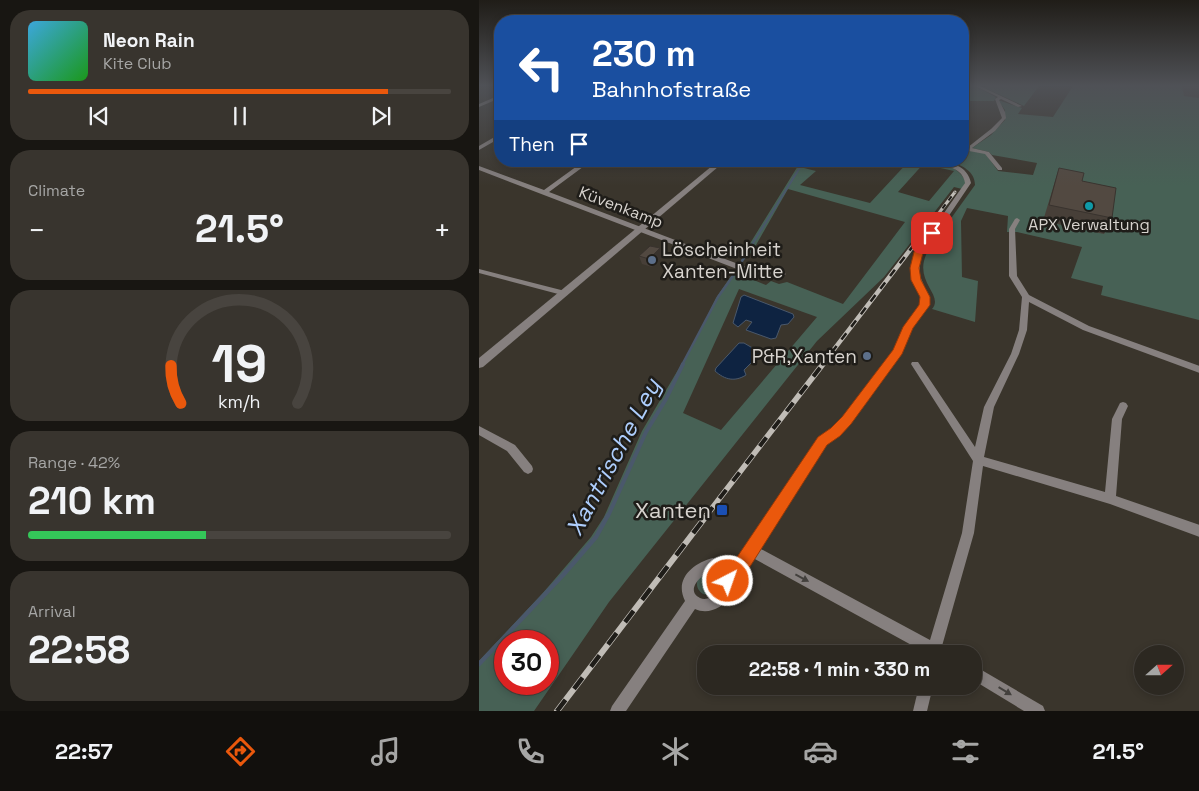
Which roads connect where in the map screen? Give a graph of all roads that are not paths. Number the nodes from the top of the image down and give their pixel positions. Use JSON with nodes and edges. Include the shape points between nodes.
{"nodes":[{"id":1,"x":1003,"y":119,"type":"edge"},
{"id":2,"x":494,"y":139,"type":"edge"},
{"id":3,"x":479,"y":148,"type":"edge"},
{"id":4,"x":969,"y":148,"type":"edge"},
{"id":5,"x":969,"y":151,"type":"edge"},
{"id":6,"x":580,"y":167,"type":"edge"},
{"id":7,"x":715,"y":167,"type":"edge"},
{"id":8,"x":956,"y":167,"type":"edge"},
{"id":9,"x":479,"y":168,"type":"edge"},
{"id":10,"x":1000,"y":169,"type":"dead end"},
{"id":11,"x":544,"y":193,"type":"junction"},
{"id":12,"x":1017,"y":220,"type":"dead end"},
{"id":13,"x":640,"y":230,"type":"junction"},
{"id":14,"x":479,"y":271,"type":"edge"},
{"id":15,"x":783,"y":274,"type":"dead end"},
{"id":16,"x":562,"y":293,"type":"junction"},
{"id":17,"x":1026,"y":297,"type":"junction"},
{"id":18,"x":479,"y":364,"type":"edge"},
{"id":19,"x":915,"y":364,"type":"dead end"},
{"id":20,"x":1199,"y":370,"type":"edge"},
{"id":21,"x":1123,"y":406,"type":"dead end"},
{"id":22,"x":479,"y":430,"type":"edge"},
{"id":23,"x":978,"y":460,"type":"junction"},
{"id":24,"x":528,"y":469,"type":"dead end"},
{"id":25,"x":1110,"y":499,"type":"junction"},
{"id":26,"x":1199,"y":531,"type":"edge"},
{"id":27,"x":752,"y":551,"type":"junction"},
{"id":28,"x":728,"y":581,"type":"junction"},
{"id":29,"x":693,"y":601,"type":"junction"},
{"id":30,"x":924,"y":645,"type":"edge"},
{"id":31,"x":939,"y":645,"type":"edge"},
{"id":32,"x":982,"y":677,"type":"edge"},
{"id":33,"x":924,"y":695,"type":"edge"},
{"id":34,"x":617,"y":711,"type":"edge"},
{"id":35,"x":920,"y":711,"type":"edge"},
{"id":36,"x":1038,"y":711,"type":"edge"}],
"edges":[{"from":1,"to":4,"type":"street"},
{"from":2,"to":3,"type":"street"},
{"from":5,"to":10,"type":"street","via":[[987,153]]},
{"from":6,"to":11,"type":"street"},
{"from":7,"to":13,"type":"street"},
{"from":8,"to":27,"type":"street","via":[[969,180],[967,187],[917,257],[915,274],[925,305],[908,327],[898,352],[864,399],[836,432],[822,441]]},
{"from":9,"to":11,"type":"street","name":"Küvenkamp"},
{"from":11,"to":13,"type":"street","name":"Küvenkamp"},
{"from":12,"to":17,"type":"street","via":[[1012,229],[1013,276]]},
{"from":13,"to":15,"type":"street","name":"Küvenkamp","via":[[753,272]]},
{"from":13,"to":16,"type":"street"},
{"from":14,"to":16,"type":"street"},
{"from":16,"to":18,"type":"street"},
{"from":17,"to":20,"type":"street","via":[[1086,328]]},
{"from":17,"to":23,"type":"street","via":[[1023,330],[989,407]]},
{"from":19,"to":23,"type":"street"},
{"from":21,"to":25,"type":"street","via":[[1117,419]]},
{"from":22,"to":24,"type":"street","via":[[511,448]]},
{"from":23,"to":25,"type":"street"},
{"from":23,"to":31,"type":"street","via":[[968,533]]},
{"from":25,"to":26,"type":"street"},
{"from":27,"to":28,"type":"street"},
{"from":27,"to":30,"type":"street","one_way":true},
{"from":28,"to":29,"type":"street","via":[[727,589],[715,602],[699,605]]},
{"from":28,"to":29,"type":"street","via":[[719,565],[699,568],[688,587]]},
{"from":29,"to":34,"type":"street"},
{"from":32,"to":36,"type":"street","one_way":true},
{"from":33,"to":35,"type":"street"}]}
